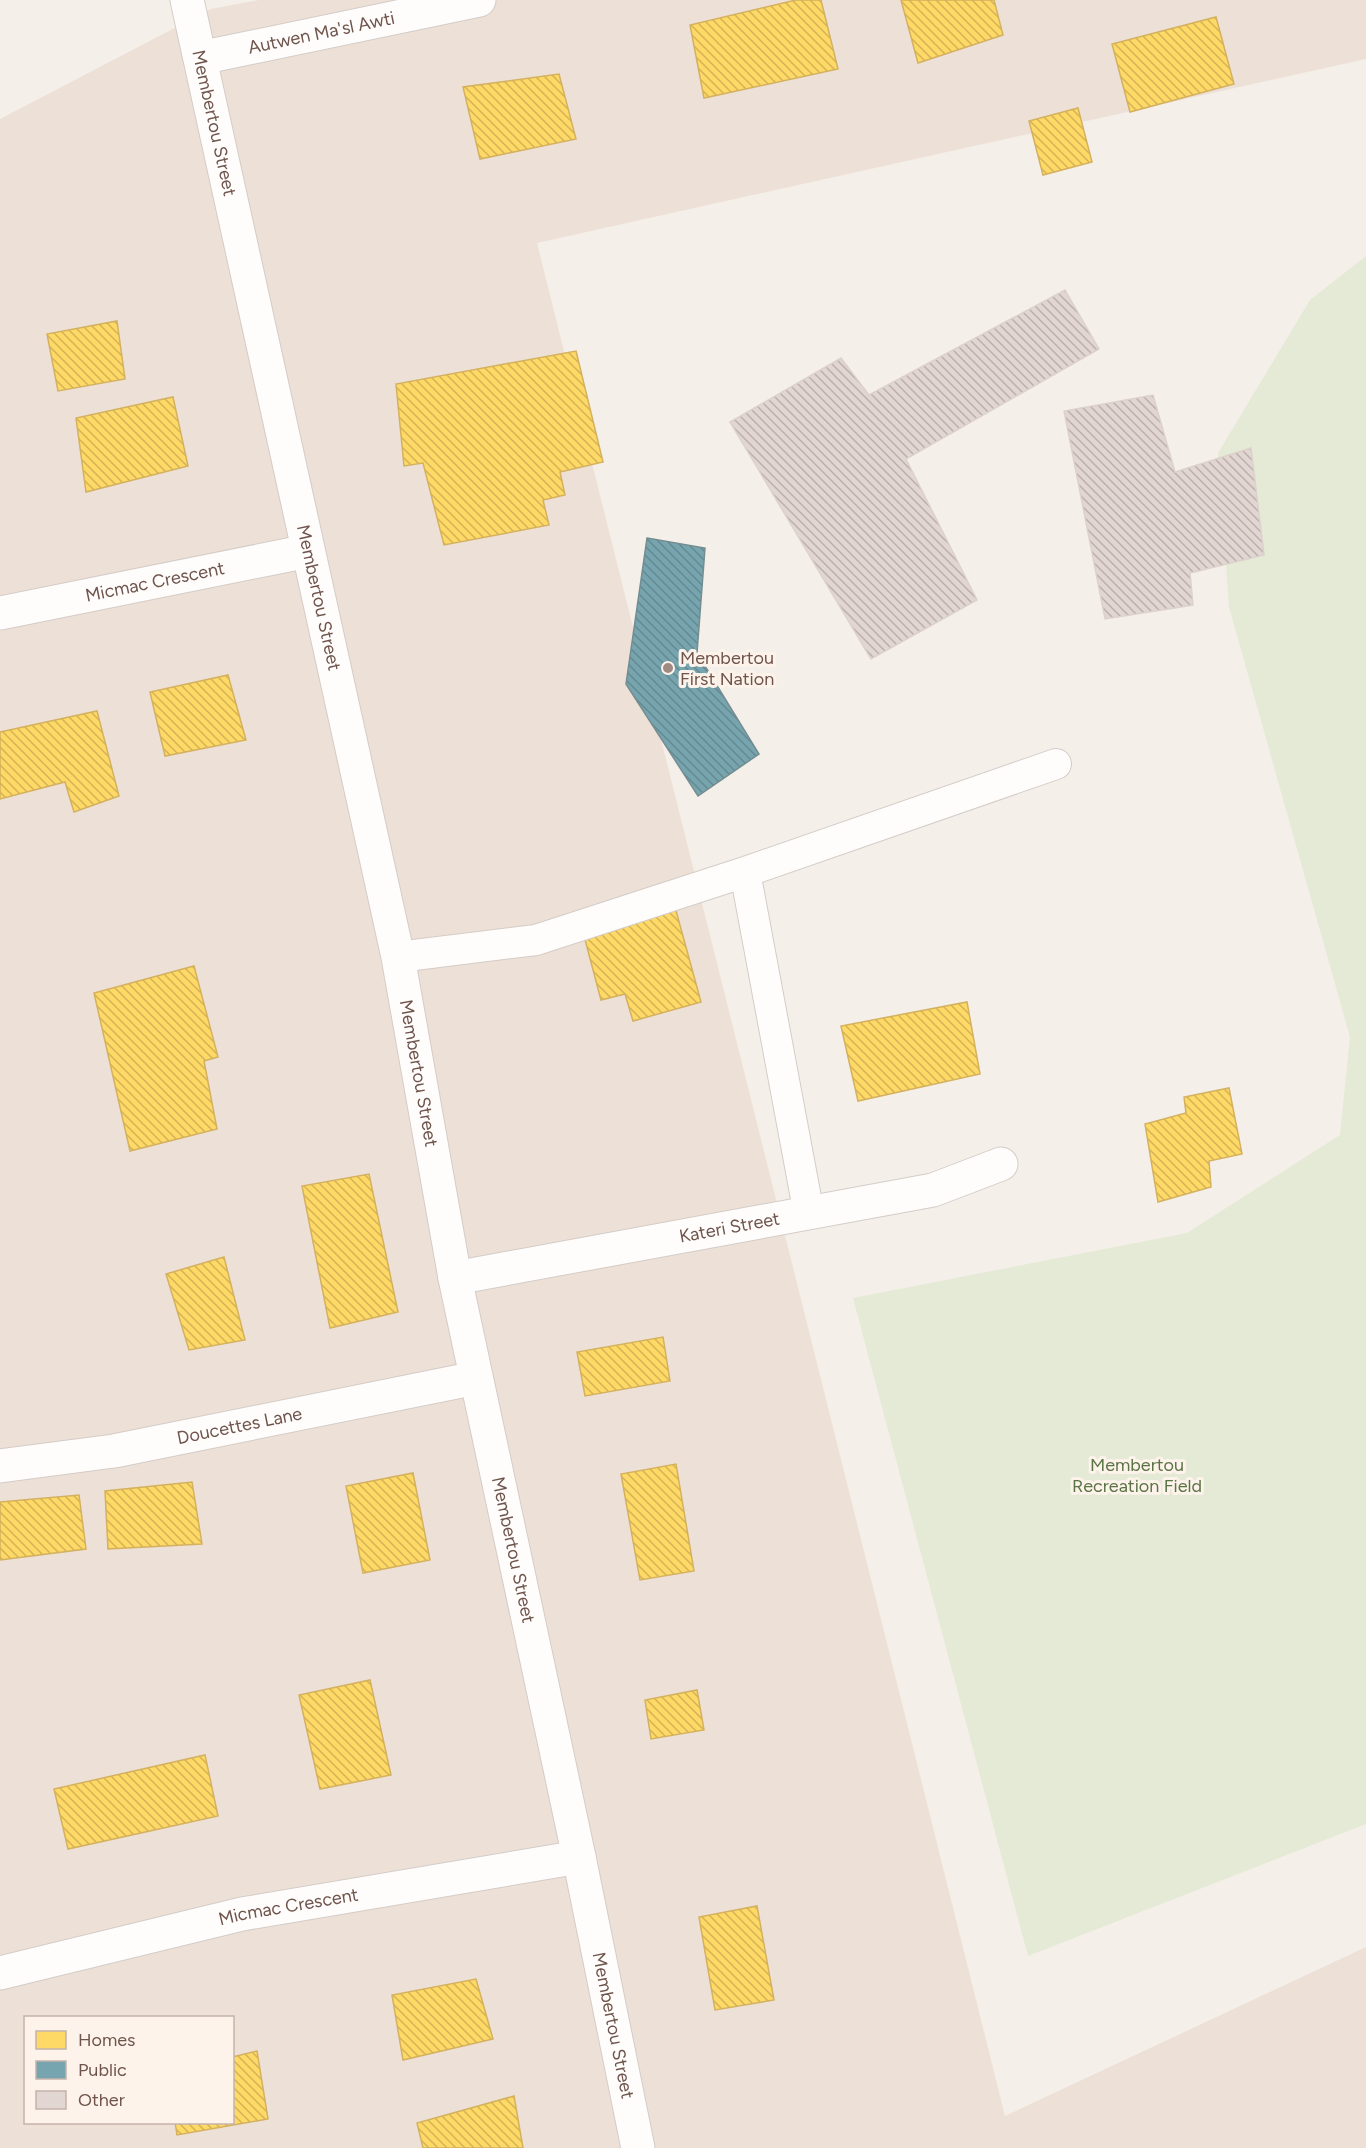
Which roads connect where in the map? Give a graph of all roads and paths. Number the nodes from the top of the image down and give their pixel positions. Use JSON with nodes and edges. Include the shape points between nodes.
{"nodes":[{"id":1,"x":187,"y":0,"type":"edge"},
{"id":2,"x":479,"y":0,"type":"edge"},
{"id":3,"x":200,"y":58,"type":"junction"},
{"id":4,"x":308,"y":551,"type":"junction"},
{"id":5,"x":0,"y":613,"type":"edge"},
{"id":6,"x":1056,"y":764,"type":"dead end"},
{"id":7,"x":745,"y":872,"type":"junction"},
{"id":8,"x":398,"y":957,"type":"junction"},
{"id":9,"x":1001,"y":1164,"type":"dead end"},
{"id":10,"x":809,"y":1214,"type":"junction"},
{"id":11,"x":455,"y":1278,"type":"junction"},
{"id":12,"x":476,"y":1378,"type":"junction"},
{"id":13,"x":0,"y":1466,"type":"edge"},
{"id":14,"x":579,"y":1857,"type":"junction"},
{"id":15,"x":0,"y":1973,"type":"edge"},
{"id":16,"x":638,"y":2148,"type":"edge"}],
"edges":[{"from":1,"to":3,"type":"street","name":"Membertou Street"},
{"from":2,"to":3,"type":"street","name":"Autwen Ma'sl Awti"},
{"from":3,"to":4,"type":"street","name":"Membertou Street"},
{"from":4,"to":5,"type":"street","name":"Micmac Crescent"},
{"from":4,"to":8,"type":"street","name":"Membertou Street"},
{"from":6,"to":7,"type":"lane"},
{"from":7,"to":8,"type":"lane","via":[[536,940]]},
{"from":7,"to":10,"type":"lane"},
{"from":8,"to":11,"type":"street","name":"Membertou Street"},
{"from":9,"to":10,"type":"street","name":"Kateri Street","via":[[933,1190]]},
{"from":10,"to":11,"type":"street","name":"Kateri Street"},
{"from":11,"to":12,"type":"street","name":"Membertou Street"},
{"from":12,"to":13,"type":"street","name":"Doucettes Lane","via":[[114,1451]]},
{"from":12,"to":14,"type":"street","name":"Membertou Street"},
{"from":14,"to":15,"type":"street","name":"Micmac Crescent","via":[[242,1914]]},
{"from":14,"to":16,"type":"street","name":"Membertou Street"}]}
